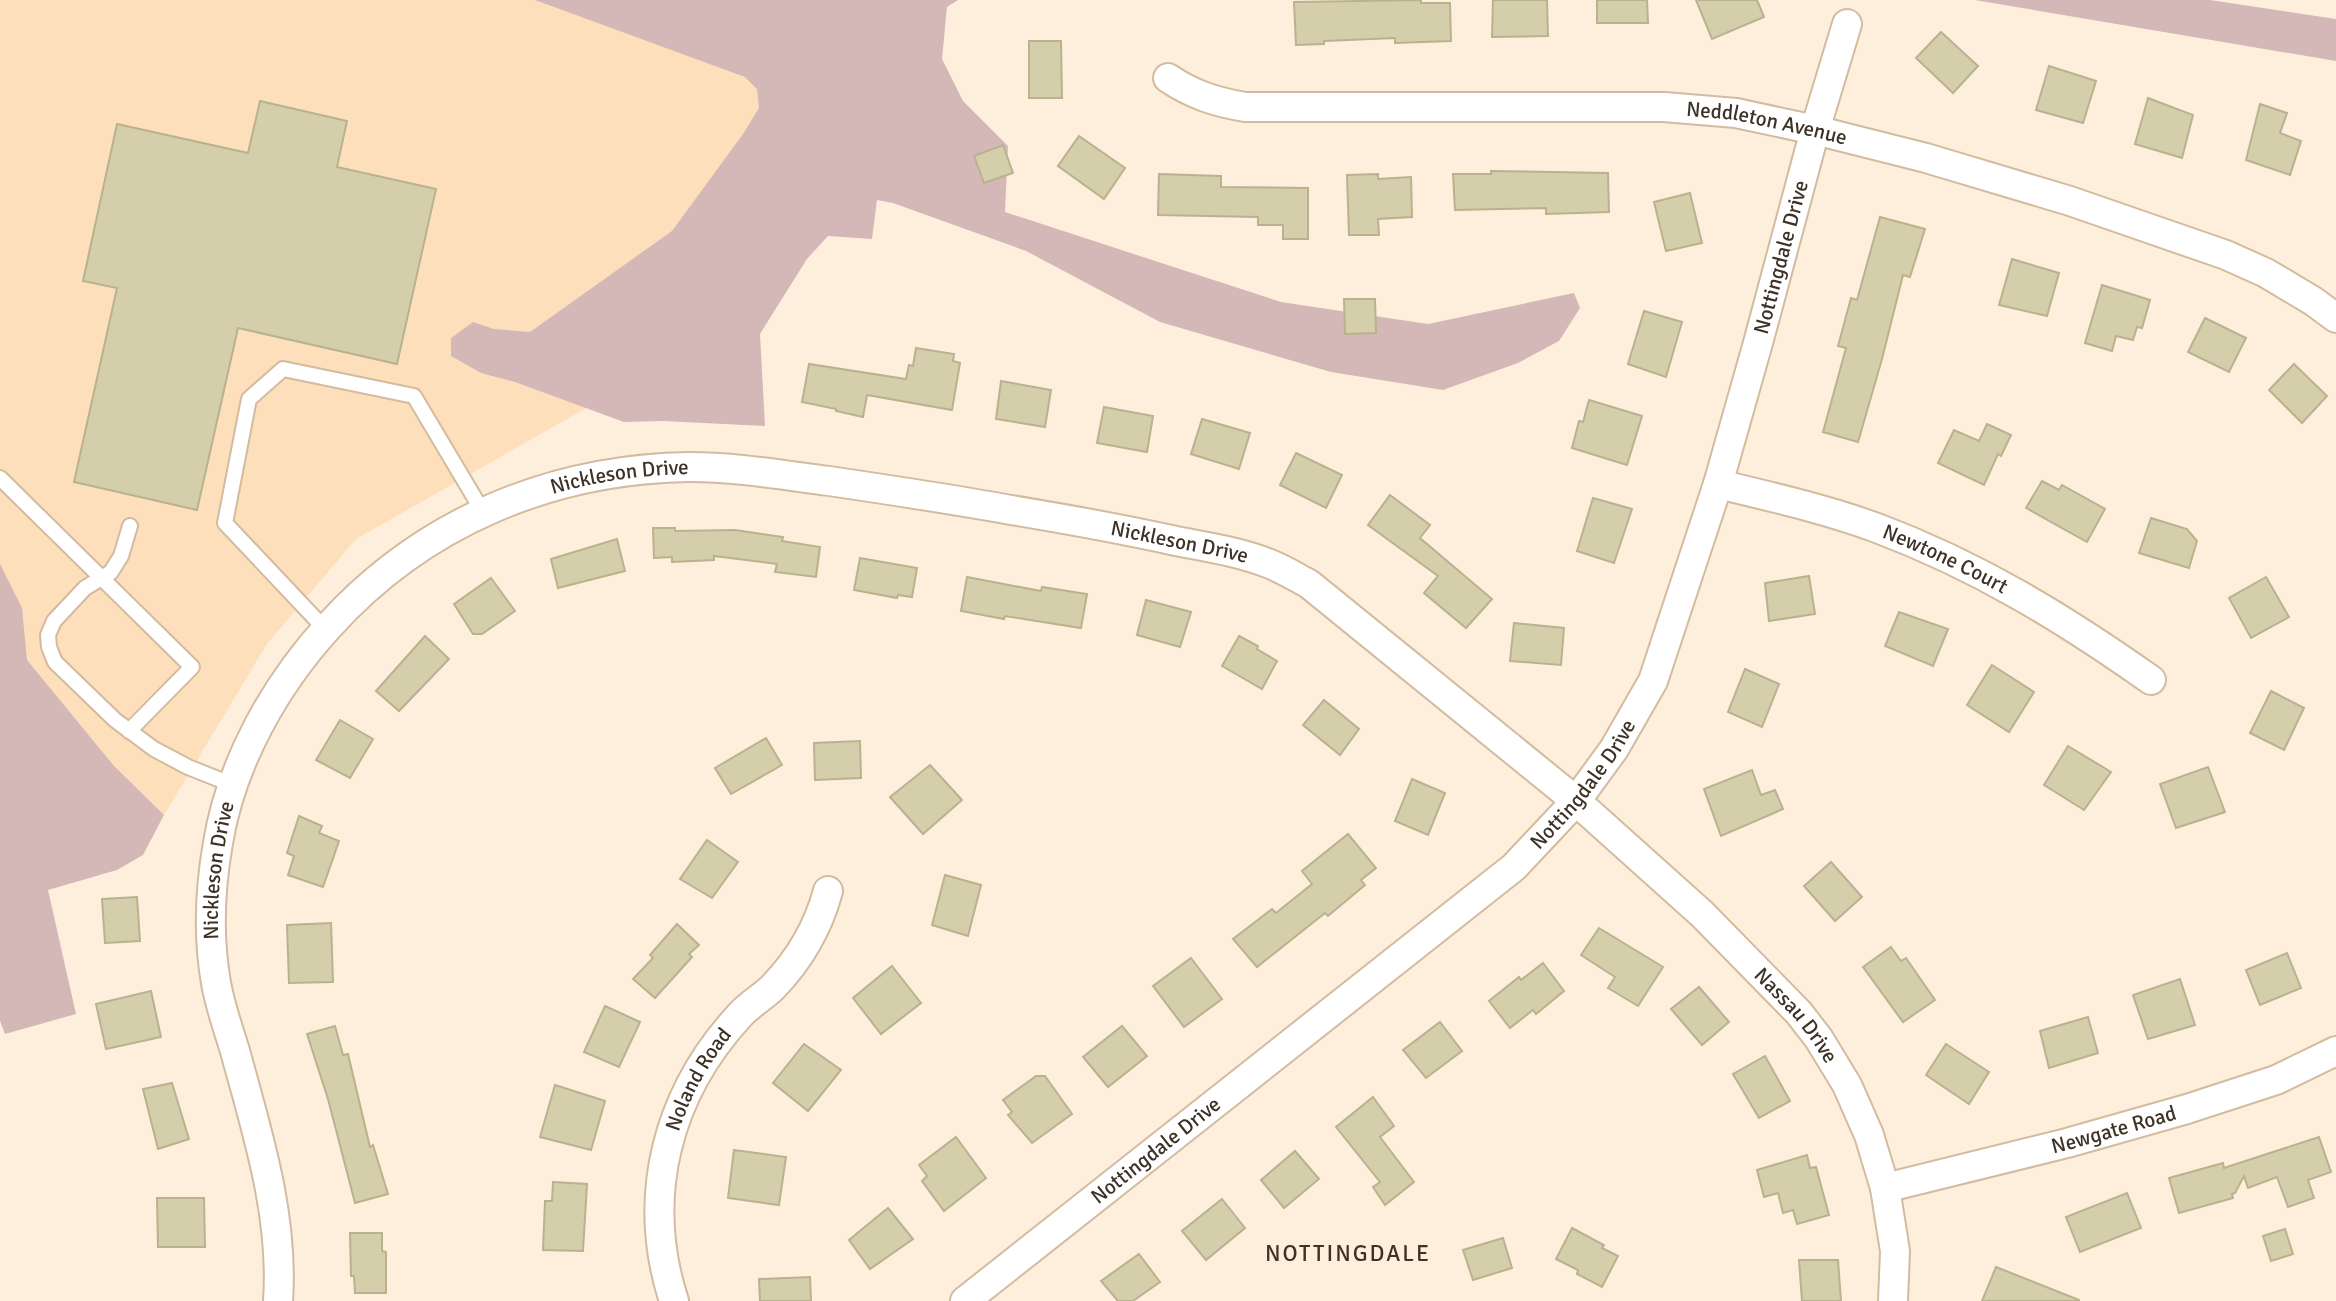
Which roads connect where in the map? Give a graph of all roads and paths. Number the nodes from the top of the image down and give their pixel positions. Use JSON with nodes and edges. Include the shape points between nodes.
{"nodes":[{"id":1,"x":1847,"y":24,"type":"dead end"},
{"id":2,"x":1168,"y":78,"type":"dead end"},
{"id":3,"x":1815,"y":130,"type":"junction"},
{"id":4,"x":2336,"y":318,"type":"edge"},
{"id":5,"x":0,"y":478,"type":"edge"},
{"id":6,"x":1718,"y":484,"type":"junction"},
{"id":7,"x":483,"y":512,"type":"junction"},
{"id":8,"x":130,"y":526,"type":"dead end"},
{"id":9,"x":102,"y":577,"type":"junction"},
{"id":10,"x":325,"y":629,"type":"junction"},
{"id":11,"x":2151,"y":680,"type":"dead end"},
{"id":12,"x":129,"y":731,"type":"junction"},
{"id":13,"x":233,"y":785,"type":"junction"},
{"id":14,"x":1576,"y":801,"type":"junction"},
{"id":15,"x":828,"y":891,"type":"dead end"},
{"id":16,"x":2336,"y":1051,"type":"edge"},
{"id":17,"x":1885,"y":1188,"type":"junction"},
{"id":18,"x":278,"y":1301,"type":"edge"},
{"id":19,"x":674,"y":1301,"type":"edge"},
{"id":20,"x":965,"y":1301,"type":"edge"},
{"id":21,"x":1893,"y":1301,"type":"edge"}],
"edges":[{"from":1,"to":3,"type":"street","name":"Nottingdale Drive"},
{"from":2,"to":3,"type":"street","name":"Neddleton Avenue","via":[[1212,101],[1245,107],[1664,107],[1736,113]]},
{"from":3,"to":4,"type":"street","name":"Neddleton Avenue","via":[[2070,201],[2226,255],[2266,273]]},
{"from":3,"to":6,"type":"street","name":"Nottingdale Drive"},
{"from":5,"to":9,"type":"lane"},
{"from":6,"to":11,"type":"street","name":"Newtone Court","via":[[1877,528],[1953,560],[2084,632]]},
{"from":6,"to":14,"type":"street","name":"Nottingdale Drive","via":[[1653,681],[1614,749]]},
{"from":7,"to":10,"type":"street","name":"Nickleson Drive","via":[[436,535],[382,573]]},
{"from":7,"to":10,"type":"lane","via":[[414,396],[283,369],[249,399],[225,523]]},
{"from":7,"to":14,"type":"street","name":"Nickleson Drive","via":[[576,480],[645,469],[750,470],[942,497],[1244,555],[1309,584]]},
{"from":8,"to":9,"type":"lane","via":[[121,556]]},
{"from":9,"to":12,"type":"lane","via":[[54,621],[48,647],[55,662]]},
{"from":9,"to":12,"type":"lane","via":[[192,667]]},
{"from":10,"to":13,"type":"street","name":"Nickleson Drive","via":[[280,689]]},
{"from":12,"to":13,"type":"lane","via":[[188,767]]},
{"from":13,"to":18,"type":"street","name":"Nickleson Drive","via":[[212,890],[212,943],[216,984],[270,1188],[278,1240]]},
{"from":14,"to":17,"type":"street","name":"Nassau Drive","via":[[1702,914],[1799,1013],[1847,1085]]},
{"from":14,"to":20,"type":"street","name":"Nottingdale Drive","via":[[1514,867]]},
{"from":15,"to":19,"type":"street","name":"Noland Road","via":[[795,962],[715,1043],[678,1110],[659,1193],[659,1236]]},
{"from":16,"to":17,"type":"street","name":"Newgate Road","via":[[2276,1080],[2187,1109]]},
{"from":17,"to":21,"type":"street","name":"Nassau Drive","via":[[1895,1251]]}]}
